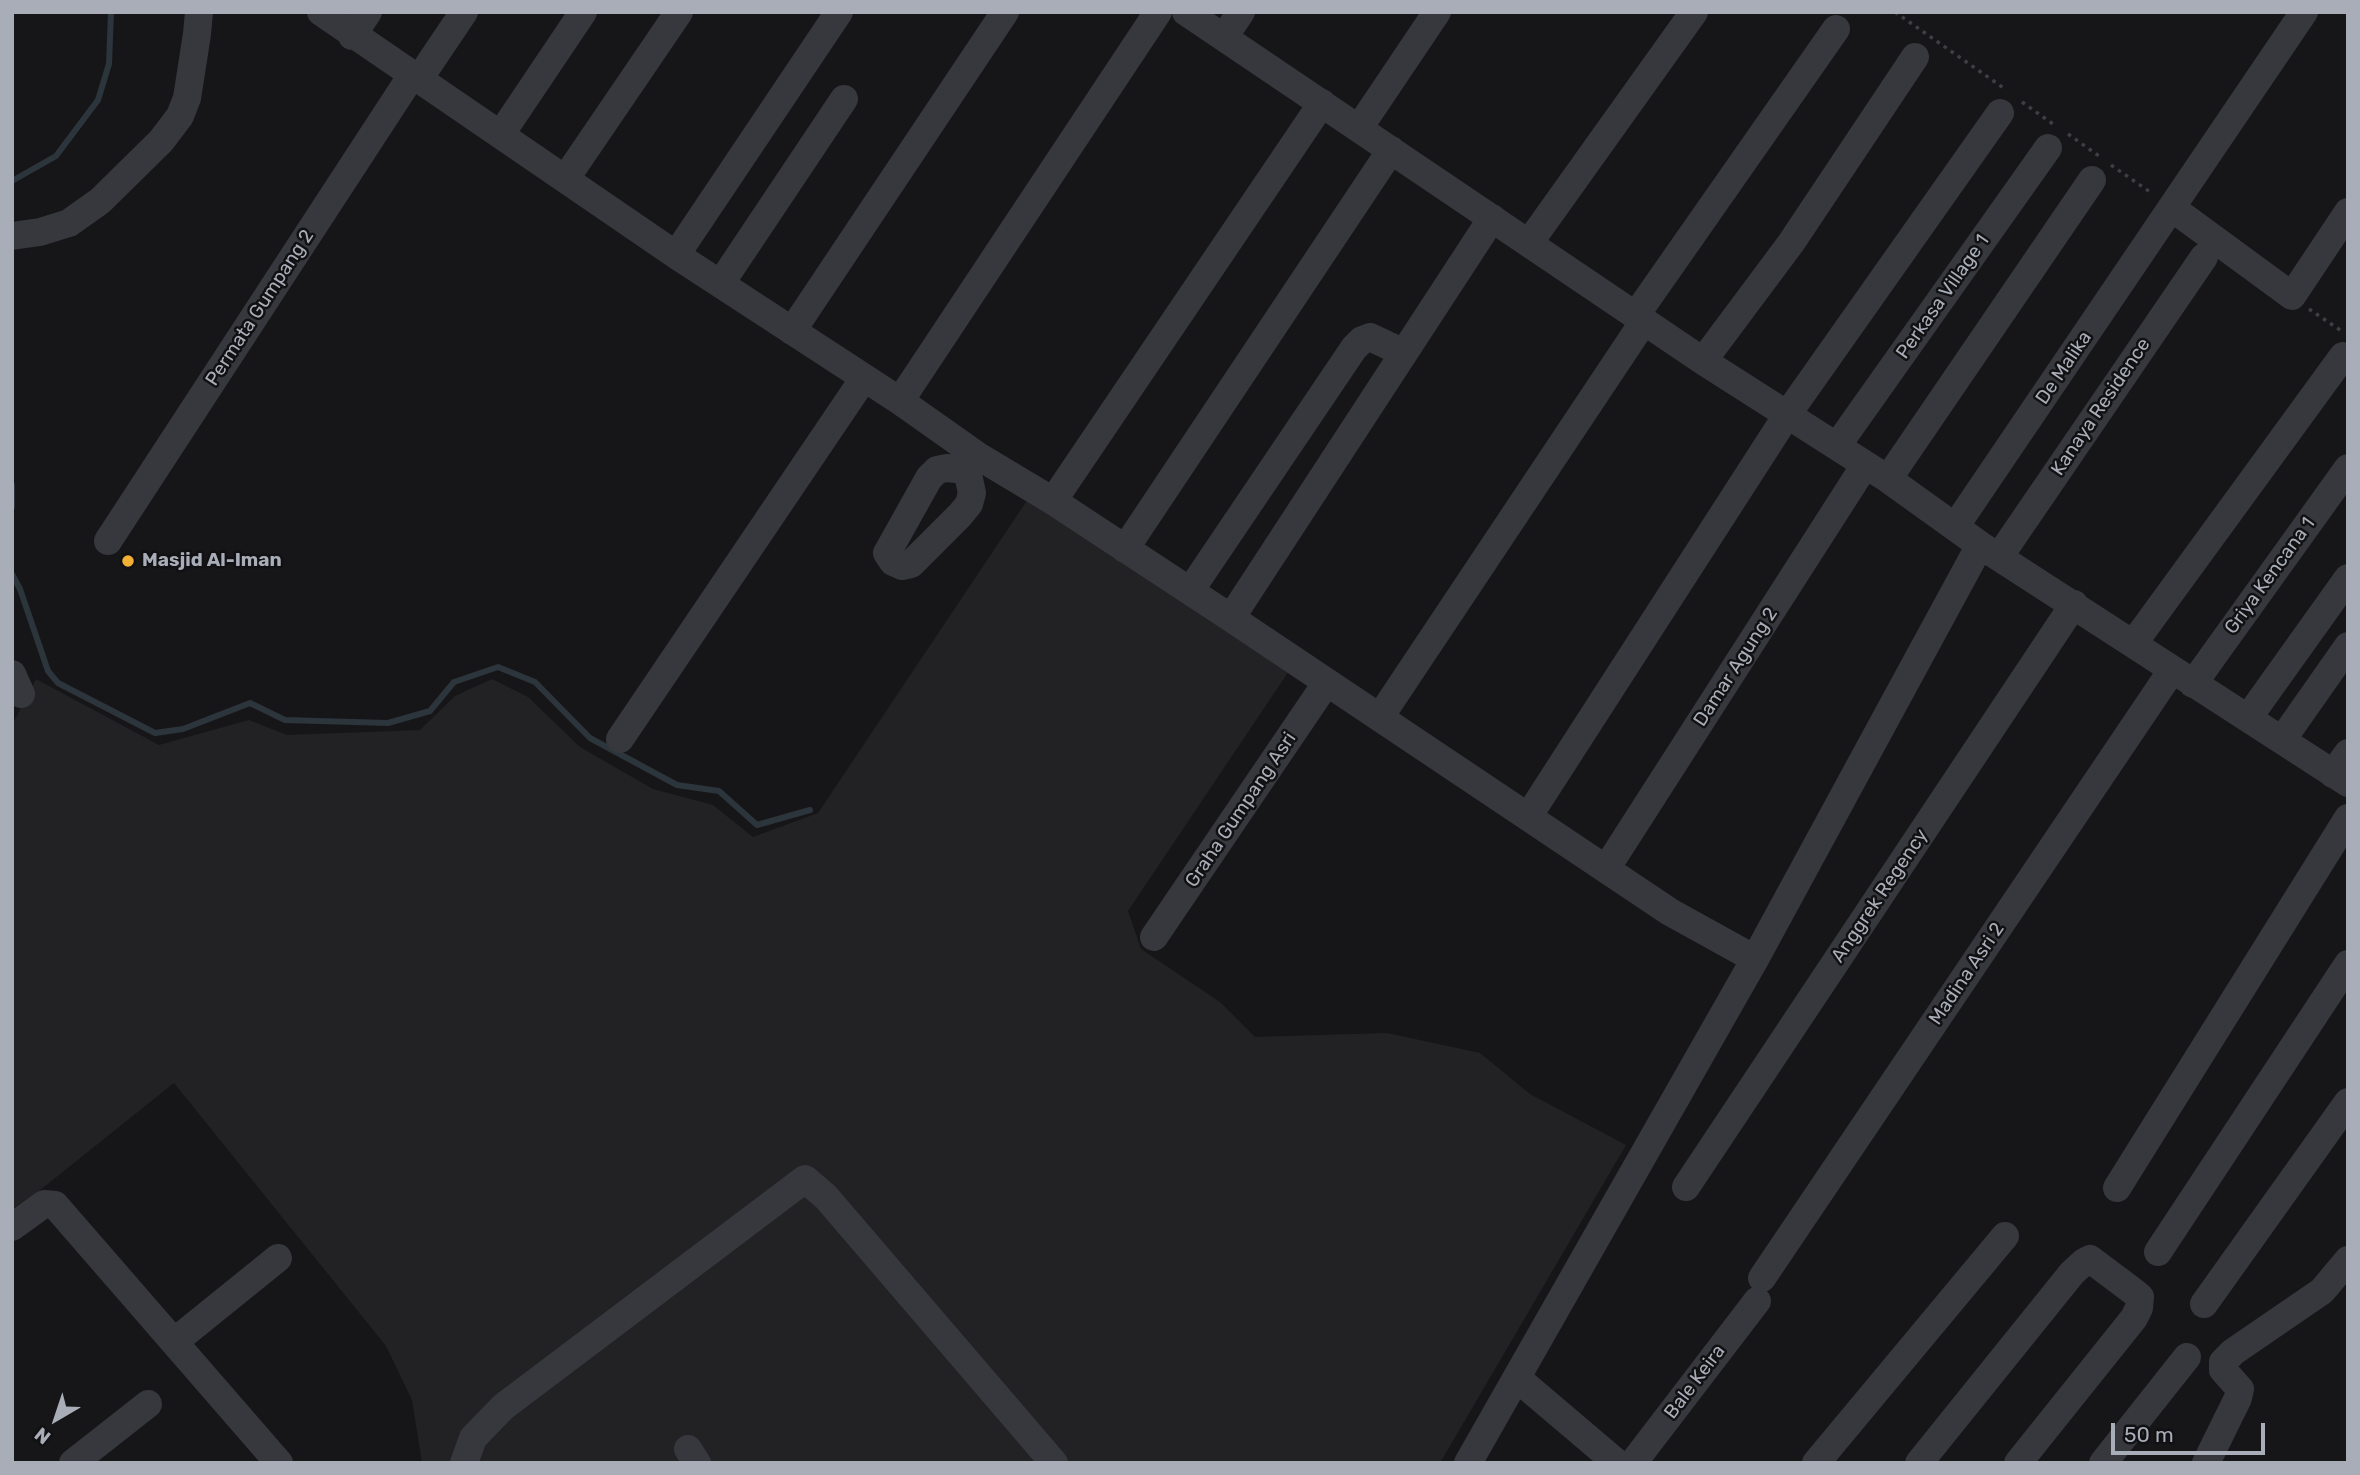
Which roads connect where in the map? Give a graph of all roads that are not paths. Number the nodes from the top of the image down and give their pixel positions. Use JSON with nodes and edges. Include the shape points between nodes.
{"nodes":[{"id":1,"x":199,"y":12,"type":"edge"},
{"id":2,"x":321,"y":12,"type":"edge"},
{"id":3,"x":368,"y":12,"type":"edge"},
{"id":4,"x":464,"y":12,"type":"edge"},
{"id":5,"x":583,"y":12,"type":"edge"},
{"id":6,"x":679,"y":12,"type":"edge"},
{"id":7,"x":839,"y":12,"type":"edge"},
{"id":8,"x":1005,"y":12,"type":"edge"},
{"id":9,"x":1158,"y":12,"type":"edge"},
{"id":10,"x":1186,"y":12,"type":"edge"},
{"id":11,"x":1241,"y":12,"type":"edge"},
{"id":12,"x":1437,"y":12,"type":"edge"},
{"id":13,"x":1694,"y":12,"type":"edge"},
{"id":14,"x":2304,"y":12,"type":"edge"},
{"id":15,"x":1836,"y":29,"type":"dead end"},
{"id":16,"x":352,"y":36,"type":"junction"},
{"id":17,"x":1224,"y":37,"type":"junction"},
{"id":18,"x":1915,"y":57,"type":"dead end"},
{"id":19,"x":415,"y":77,"type":"junction"},
{"id":20,"x":844,"y":99,"type":"dead end"},
{"id":21,"x":2008,"y":101,"type":"road end"},
{"id":22,"x":1322,"y":103,"type":"junction"},
{"id":23,"x":1359,"y":128,"type":"junction"},
{"id":24,"x":501,"y":134,"type":"junction"},
{"id":25,"x":2048,"y":148,"type":"dead end"},
{"id":26,"x":1391,"y":150,"type":"junction"},
{"id":27,"x":566,"y":178,"type":"junction"},
{"id":28,"x":2092,"y":180,"type":"dead end"},
{"id":29,"x":2172,"y":208,"type":"junction"},
{"id":30,"x":2348,"y":212,"type":"edge"},
{"id":31,"x":1492,"y":218,"type":"junction"},
{"id":32,"x":12,"y":236,"type":"edge"},
{"id":33,"x":1529,"y":243,"type":"junction"},
{"id":34,"x":676,"y":254,"type":"junction"},
{"id":35,"x":2204,"y":257,"type":"dead end"},
{"id":36,"x":721,"y":283,"type":"junction"},
{"id":37,"x":1640,"y":318,"type":"junction"},
{"id":38,"x":792,"y":331,"type":"junction"},
{"id":39,"x":2346,"y":346,"type":"edge"},
{"id":40,"x":1404,"y":352,"type":"junction"},
{"id":41,"x":1703,"y":360,"type":"junction"},
{"id":42,"x":864,"y":378,"type":"junction"},
{"id":43,"x":900,"y":401,"type":"junction"},
{"id":44,"x":1787,"y":415,"type":"junction"},
{"id":45,"x":1837,"y":446,"type":"junction"},
{"id":46,"x":2348,"y":468,"type":"edge"},
{"id":47,"x":1877,"y":472,"type":"junction"},
{"id":48,"x":1053,"y":501,"type":"junction"},
{"id":49,"x":1955,"y":527,"type":"junction"},
{"id":50,"x":108,"y":541,"type":"dead end"},
{"id":51,"x":1125,"y":549,"type":"junction"},
{"id":52,"x":1989,"y":551,"type":"junction"},
{"id":53,"x":2348,"y":578,"type":"edge"},
{"id":54,"x":1190,"y":591,"type":"junction"},
{"id":55,"x":2074,"y":604,"type":"junction"},
{"id":56,"x":1231,"y":618,"type":"junction"},
{"id":57,"x":2133,"y":643,"type":"junction"},
{"id":58,"x":2348,"y":646,"type":"edge"},
{"id":59,"x":2182,"y":677,"type":"junction"},
{"id":60,"x":1327,"y":682,"type":"junction"},
{"id":61,"x":1380,"y":717,"type":"junction"},
{"id":62,"x":2248,"y":718,"type":"junction"},
{"id":63,"x":620,"y":740,"type":"dead end"},
{"id":64,"x":2282,"y":740,"type":"junction"},
{"id":65,"x":2343,"y":770,"type":"edge"},
{"id":66,"x":1528,"y":817,"type":"junction"},
{"id":67,"x":2348,"y":818,"type":"edge"},
{"id":68,"x":1606,"y":869,"type":"junction"},
{"id":69,"x":1154,"y":937,"type":"dead end"},
{"id":70,"x":1755,"y":959,"type":"junction"},
{"id":71,"x":2348,"y":964,"type":"edge"},
{"id":72,"x":2348,"y":1102,"type":"edge"},
{"id":73,"x":1686,"y":1187,"type":"dead end"},
{"id":74,"x":2117,"y":1188,"type":"dead end"},
{"id":75,"x":12,"y":1227,"type":"edge"},
{"id":76,"x":2005,"y":1236,"type":"dead end"},
{"id":77,"x":2158,"y":1252,"type":"dead end"},
{"id":78,"x":278,"y":1258,"type":"dead end"},
{"id":79,"x":2348,"y":1260,"type":"edge"},
{"id":80,"x":1759,"y":1290,"type":"joint"},
{"id":81,"x":2204,"y":1304,"type":"dead end"},
{"id":82,"x":174,"y":1342,"type":"junction"},
{"id":83,"x":2187,"y":1357,"type":"dead end"},
{"id":84,"x":1518,"y":1379,"type":"junction"},
{"id":85,"x":148,"y":1404,"type":"dead end"},
{"id":86,"x":73,"y":1463,"type":"edge"},
{"id":87,"x":279,"y":1463,"type":"edge"},
{"id":88,"x":464,"y":1463,"type":"edge"},
{"id":89,"x":1054,"y":1463,"type":"edge"},
{"id":90,"x":1468,"y":1463,"type":"edge"},
{"id":91,"x":1617,"y":1463,"type":"edge"},
{"id":92,"x":1633,"y":1463,"type":"edge"},
{"id":93,"x":1816,"y":1463,"type":"edge"},
{"id":94,"x":1919,"y":1463,"type":"edge"},
{"id":95,"x":2018,"y":1463,"type":"edge"},
{"id":96,"x":2103,"y":1463,"type":"edge"},
{"id":97,"x":2206,"y":1463,"type":"edge"}],
"edges":[{"from":1,"to":32,"type":"street","via":[[187,98],[161,141],[100,201],[69,223]]},
{"from":2,"to":16,"type":"street"},
{"from":3,"to":16,"type":"street"},
{"from":4,"to":19,"type":"street","name":"Permata Gumpang 2"},
{"from":5,"to":24,"type":"street"},
{"from":6,"to":27,"type":"street"},
{"from":7,"to":34,"type":"street"},
{"from":8,"to":38,"type":"street"},
{"from":9,"to":43,"type":"street"},
{"from":10,"to":17,"type":"street"},
{"from":11,"to":17,"type":"street"},
{"from":12,"to":23,"type":"street"},
{"from":13,"to":33,"type":"street"},
{"from":14,"to":29,"type":"street","name":"De Malika"},
{"from":15,"to":37,"type":"street"},
{"from":16,"to":19,"type":"street"},
{"from":17,"to":22,"type":"street"},
{"from":18,"to":41,"type":"street","via":[[1791,243]]},
{"from":19,"to":24,"type":"street"},
{"from":19,"to":50,"type":"street","name":"Permata Gumpang 2"},
{"from":20,"to":36,"type":"street"},
{"from":21,"to":44,"type":"street"},
{"from":22,"to":23,"type":"street"},
{"from":22,"to":48,"type":"street"},
{"from":23,"to":26,"type":"street"},
{"from":24,"to":27,"type":"street"},
{"from":25,"to":45,"type":"street","name":"Perkasa Village 1"},
{"from":26,"to":31,"type":"street"},
{"from":26,"to":51,"type":"street"},
{"from":27,"to":34,"type":"street"},
{"from":28,"to":47,"type":"street","name":"Damar Agung 2"},
{"from":29,"to":30,"type":"street","via":[[2292,296]]},
{"from":29,"to":49,"type":"street","name":"De Malika"},
{"from":31,"to":33,"type":"street"},
{"from":31,"to":40,"type":"street"},
{"from":33,"to":37,"type":"street"},
{"from":34,"to":36,"type":"street"},
{"from":35,"to":52,"type":"street","name":"Kanaya Residence"},
{"from":36,"to":38,"type":"street"},
{"from":37,"to":41,"type":"street"},
{"from":37,"to":61,"type":"street"},
{"from":38,"to":42,"type":"street"},
{"from":39,"to":57,"type":"street"},
{"from":40,"to":54,"type":"street","via":[[1370,337],[1354,348]]},
{"from":40,"to":56,"type":"street"},
{"from":41,"to":44,"type":"street"},
{"from":42,"to":43,"type":"street"},
{"from":42,"to":63,"type":"street"},
{"from":43,"to":48,"type":"street","via":[[972,463]]},
{"from":44,"to":45,"type":"street"},
{"from":44,"to":66,"type":"street"},
{"from":45,"to":47,"type":"street"},
{"from":46,"to":59,"type":"street","name":"Griya Kencana 1"},
{"from":47,"to":49,"type":"street"},
{"from":47,"to":68,"type":"street","name":"Damar Agung 2"},
{"from":48,"to":51,"type":"street"},
{"from":49,"to":52,"type":"street"},
{"from":51,"to":54,"type":"street"},
{"from":52,"to":55,"type":"street"},
{"from":52,"to":70,"type":"street","name":"Kanaya Residence"},
{"from":53,"to":62,"type":"street"},
{"from":54,"to":56,"type":"street"},
{"from":55,"to":57,"type":"street"},
{"from":55,"to":73,"type":"street","name":"Anggrek Regency"},
{"from":56,"to":60,"type":"street"},
{"from":57,"to":59,"type":"street"},
{"from":58,"to":64,"type":"street"},
{"from":59,"to":62,"type":"street"},
{"from":59,"to":80,"type":"street","name":"Madina Asri 2"},
{"from":60,"to":61,"type":"street"},
{"from":60,"to":69,"type":"street","name":"Graha Gumpang Asri"},
{"from":61,"to":66,"type":"street"},
{"from":62,"to":64,"type":"street"},
{"from":64,"to":65,"type":"street"},
{"from":66,"to":68,"type":"street"},
{"from":67,"to":74,"type":"street"},
{"from":68,"to":70,"type":"street","via":[[1670,912]]},
{"from":70,"to":84,"type":"street","name":"Kanaya Residence"},
{"from":71,"to":77,"type":"street"},
{"from":72,"to":81,"type":"street"},
{"from":75,"to":82,"type":"street","via":[[44,1204],[55,1205]]},
{"from":76,"to":93,"type":"street"},
{"from":78,"to":82,"type":"street"},
{"from":79,"to":97,"type":"street","via":[[2322,1291],[2223,1362],[2223,1370],[2240,1389]]},
{"from":80,"to":92,"type":"street","name":"Bale Keira"},
{"from":82,"to":87,"type":"street"},
{"from":83,"to":96,"type":"street"},
{"from":84,"to":90,"type":"street","name":"Kanaya Residence"},
{"from":84,"to":91,"type":"street"},
{"from":85,"to":86,"type":"street"},
{"from":88,"to":89,"type":"street","via":[[473,1438],[503,1407],[806,1179]]},
{"from":94,"to":95,"type":"street","via":[[2072,1273],[2090,1259],[2140,1297],[2139,1308]]}]}
